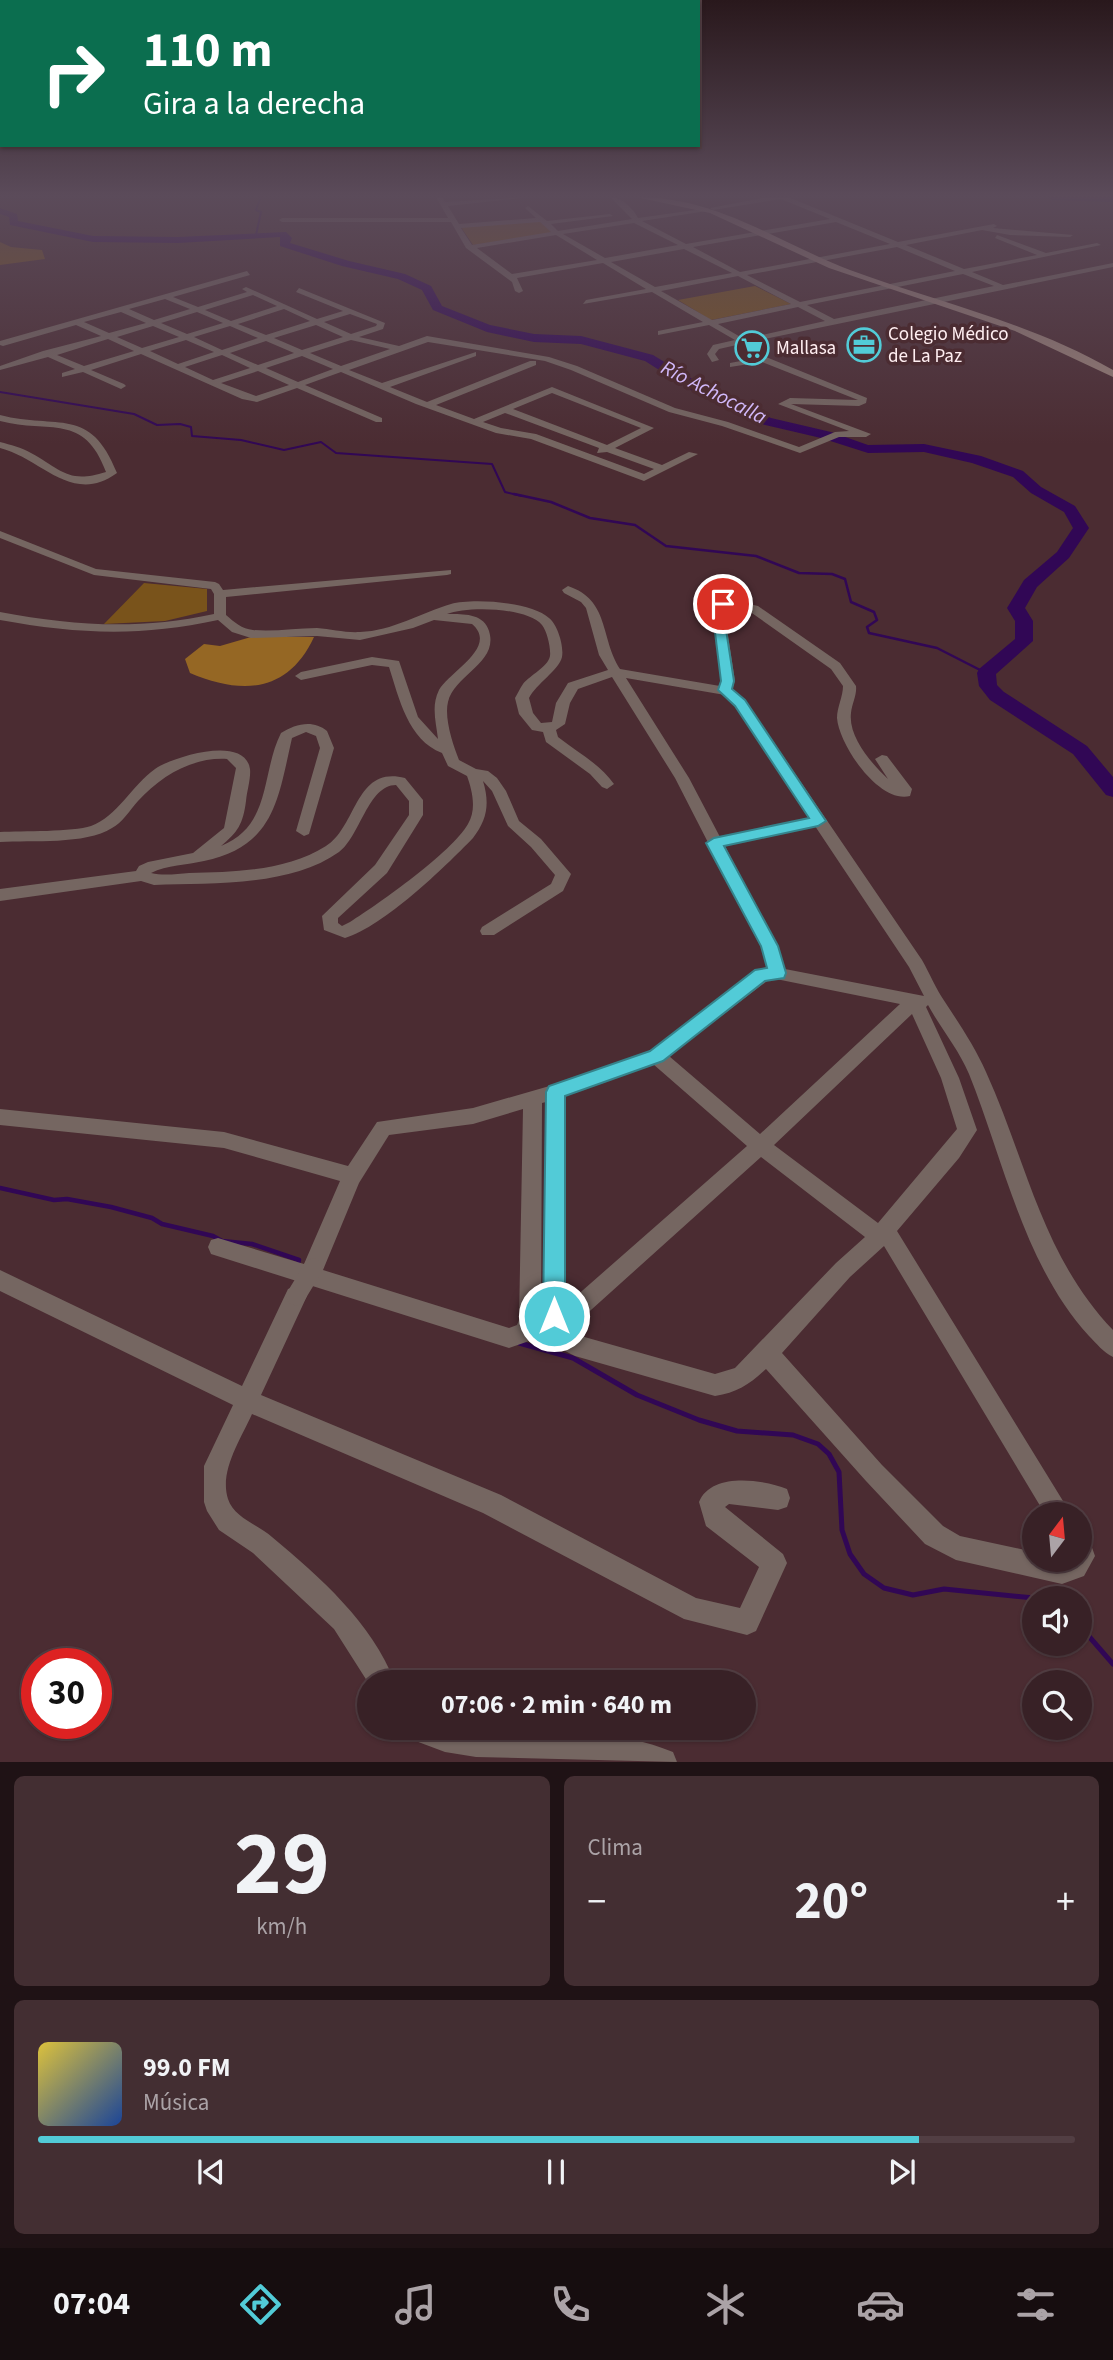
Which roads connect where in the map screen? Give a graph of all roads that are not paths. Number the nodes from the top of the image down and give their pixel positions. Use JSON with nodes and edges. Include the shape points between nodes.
{"nodes":[{"id":1,"x":225,"y":279,"type":"joint"},
{"id":2,"x":513,"y":279,"type":"edge"},
{"id":3,"x":634,"y":279,"type":"edge"},
{"id":4,"x":710,"y":279,"type":"edge"},
{"id":5,"x":749,"y":279,"type":"edge"},
{"id":6,"x":875,"y":279,"type":"edge"},
{"id":7,"x":921,"y":279,"type":"edge"},
{"id":8,"x":983,"y":279,"type":"edge"},
{"id":9,"x":1041,"y":279,"type":"edge"},
{"id":10,"x":891,"y":285,"type":"junction"},
{"id":11,"x":1002,"y":287,"type":"junction"},
{"id":12,"x":299,"y":290,"type":"dead end"},
{"id":13,"x":653,"y":290,"type":"junction"},
{"id":14,"x":519,"y":292,"type":"dead end"},
{"id":15,"x":253,"y":293,"type":"junction"},
{"id":16,"x":165,"y":296,"type":"junction"},
{"id":17,"x":940,"y":300,"type":"junction"},
{"id":18,"x":586,"y":302,"type":"dead end"},
{"id":19,"x":799,"y":304,"type":"junction"},
{"id":20,"x":283,"y":307,"type":"junction"},
{"id":21,"x":121,"y":309,"type":"junction"},
{"id":22,"x":197,"y":310,"type":"junction"},
{"id":23,"x":350,"y":310,"type":"junction"},
{"id":24,"x":833,"y":321,"type":"junction"},
{"id":25,"x":77,"y":322,"type":"junction"},
{"id":26,"x":314,"y":322,"type":"junction"},
{"id":27,"x":153,"y":323,"type":"junction"},
{"id":28,"x":231,"y":323,"type":"junction"},
{"id":29,"x":709,"y":323,"type":"junction"},
{"id":30,"x":661,"y":333,"type":"dead end"},
{"id":31,"x":109,"y":336,"type":"junction"},
{"id":32,"x":186,"y":337,"type":"junction"},
{"id":33,"x":350,"y":337,"type":"junction"},
{"id":34,"x":266,"y":338,"type":"junction"},
{"id":35,"x":16,"y":339,"type":"junction"},
{"id":36,"x":742,"y":341,"type":"junction"},
{"id":37,"x":3,"y":343,"type":"dead end"},
{"id":38,"x":27,"y":344,"type":"dead end"},
{"id":39,"x":37,"y":349,"type":"dead end"},
{"id":40,"x":400,"y":349,"type":"junction"},
{"id":41,"x":142,"y":351,"type":"junction"},
{"id":42,"x":221,"y":352,"type":"junction"},
{"id":43,"x":303,"y":353,"type":"junction"},
{"id":44,"x":48,"y":354,"type":"junction"},
{"id":45,"x":473,"y":354,"type":"dead end"},
{"id":46,"x":763,"y":359,"type":"junction"},
{"id":47,"x":715,"y":360,"type":"dead end"},
{"id":48,"x":533,"y":363,"type":"dead end"},
{"id":49,"x":733,"y":365,"type":"dead end"},
{"id":50,"x":177,"y":367,"type":"junction"},
{"id":51,"x":3,"y":368,"type":"dead end"},
{"id":52,"x":257,"y":368,"type":"junction"},
{"id":53,"x":1113,"y":368,"type":"edge"},
{"id":54,"x":343,"y":369,"type":"junction"},
{"id":55,"x":81,"y":370,"type":"junction"},
{"id":56,"x":1113,"y":374,"type":"edge"},
{"id":57,"x":65,"y":375,"type":"dead end"},
{"id":58,"x":214,"y":383,"type":"junction"},
{"id":59,"x":121,"y":386,"type":"dead end"},
{"id":60,"x":297,"y":386,"type":"junction"},
{"id":61,"x":384,"y":386,"type":"junction"},
{"id":62,"x":428,"y":405,"type":"junction"},
{"id":63,"x":506,"y":410,"type":"junction"},
{"id":64,"x":0,"y":418,"type":"edge"},
{"id":65,"x":379,"y":420,"type":"dead end"},
{"id":66,"x":474,"y":422,"type":"junction"},
{"id":67,"x":0,"y":444,"type":"edge"},
{"id":68,"x":605,"y":449,"type":"junction"},
{"id":69,"x":693,"y":454,"type":"dead end"},
{"id":70,"x":588,"y":457,"type":"junction"},
{"id":71,"x":662,"y":469,"type":"junction"},
{"id":72,"x":0,"y":534,"type":"edge"},
{"id":73,"x":447,"y":572,"type":"dead end"},
{"id":74,"x":568,"y":590,"type":"dead end"},
{"id":75,"x":220,"y":594,"type":"junction"},
{"id":76,"x":0,"y":616,"type":"edge"},
{"id":77,"x":220,"y":616,"type":"junction"},
{"id":78,"x":433,"y":616,"type":"junction"},
{"id":79,"x":615,"y":672,"type":"junction"},
{"id":80,"x":301,"y":677,"type":"dead end"},
{"id":81,"x":725,"y":690,"type":"junction"},
{"id":82,"x":549,"y":729,"type":"junction"},
{"id":83,"x":448,"y":750,"type":"junction"},
{"id":84,"x":882,"y":759,"type":"dead end"},
{"id":85,"x":473,"y":773,"type":"junction"},
{"id":86,"x":607,"y":784,"type":"dead end"},
{"id":87,"x":818,"y":821,"type":"junction"},
{"id":88,"x":304,"y":831,"type":"dead end"},
{"id":89,"x":0,"y":837,"type":"edge"},
{"id":90,"x":714,"y":843,"type":"junction"},
{"id":91,"x":198,"y":857,"type":"junction"},
{"id":92,"x":142,"y":876,"type":"junction"},
{"id":93,"x":0,"y":895,"type":"edge"},
{"id":94,"x":488,"y":931,"type":"dead end"},
{"id":95,"x":778,"y":973,"type":"junction"},
{"id":96,"x":915,"y":1001,"type":"junction"},
{"id":97,"x":937,"y":1005,"type":"junction"},
{"id":98,"x":656,"y":1056,"type":"junction"},
{"id":99,"x":555,"y":1092,"type":"junction"},
{"id":100,"x":533,"y":1099,"type":"junction"},
{"id":101,"x":0,"y":1117,"type":"edge"},
{"id":102,"x":760,"y":1145,"type":"junction"},
{"id":103,"x":354,"y":1176,"type":"junction"},
{"id":104,"x":882,"y":1233,"type":"junction"},
{"id":105,"x":218,"y":1247,"type":"dead end"},
{"id":106,"x":311,"y":1271,"type":"junction"},
{"id":107,"x":0,"y":1280,"type":"edge"},
{"id":108,"x":555,"y":1328,"type":"junction"},
{"id":109,"x":1113,"y":1346,"type":"edge"},
{"id":110,"x":766,"y":1353,"type":"junction"},
{"id":111,"x":248,"y":1401,"type":"junction"},
{"id":112,"x":779,"y":1498,"type":"dead end"},
{"id":113,"x":1051,"y":1502,"type":"edge"},
{"id":114,"x":1022,"y":1562,"type":"edge"},
{"id":115,"x":376,"y":1670,"type":"edge"},
{"id":116,"x":450,"y":1740,"type":"edge"},
{"id":117,"x":663,"y":1762,"type":"edge"}],
"edges":[{"from":1,"to":15,"type":"street"},
{"from":1,"to":16,"type":"street"},
{"from":2,"to":14,"type":"street"},
{"from":3,"to":13,"type":"street"},
{"from":4,"to":13,"type":"street"},
{"from":5,"to":19,"type":"street"},
{"from":6,"to":10,"type":"main road"},
{"from":7,"to":10,"type":"street"},
{"from":8,"to":11,"type":"street"},
{"from":9,"to":11,"type":"street"},
{"from":10,"to":17,"type":"main road"},
{"from":10,"to":19,"type":"street"},
{"from":11,"to":17,"type":"street"},
{"from":12,"to":23,"type":"street"},
{"from":13,"to":18,"type":"street"},
{"from":13,"to":29,"type":"street"},
{"from":15,"to":20,"type":"street"},
{"from":15,"to":22,"type":"street"},
{"from":16,"to":21,"type":"street"},
{"from":16,"to":22,"type":"street"},
{"from":17,"to":24,"type":"street"},
{"from":17,"to":53,"type":"main road","via":[[1062,343]]},
{"from":17,"to":56,"type":"main road","via":[[1065,349]]},
{"from":19,"to":24,"type":"street"},
{"from":19,"to":29,"type":"street"},
{"from":20,"to":26,"type":"street"},
{"from":20,"to":28,"type":"street"},
{"from":21,"to":25,"type":"street"},
{"from":21,"to":27,"type":"street"},
{"from":22,"to":27,"type":"street"},
{"from":22,"to":28,"type":"street"},
{"from":23,"to":26,"type":"street"},
{"from":23,"to":33,"type":"street","via":[[381,323]]},
{"from":24,"to":36,"type":"street"},
{"from":25,"to":31,"type":"street"},
{"from":25,"to":35,"type":"street"},
{"from":26,"to":33,"type":"street"},
{"from":26,"to":34,"type":"street"},
{"from":27,"to":31,"type":"street"},
{"from":27,"to":32,"type":"street"},
{"from":28,"to":32,"type":"street"},
{"from":28,"to":34,"type":"street"},
{"from":29,"to":30,"type":"street"},
{"from":29,"to":36,"type":"street"},
{"from":31,"to":41,"type":"street"},
{"from":31,"to":44,"type":"street"},
{"from":32,"to":41,"type":"street"},
{"from":32,"to":42,"type":"street"},
{"from":33,"to":40,"type":"street"},
{"from":33,"to":43,"type":"street"},
{"from":34,"to":42,"type":"street"},
{"from":34,"to":43,"type":"street"},
{"from":35,"to":37,"type":"street"},
{"from":35,"to":38,"type":"street"},
{"from":36,"to":46,"type":"street"},
{"from":36,"to":47,"type":"street","via":[[716,347],[711,354]]},
{"from":39,"to":44,"type":"street"},
{"from":40,"to":46,"type":"street","via":[[427,339],[547,359],[672,410],[800,450],[838,434],[866,433],[783,404],[859,403],[862,398]]},
{"from":40,"to":54,"type":"street"},
{"from":41,"to":50,"type":"street"},
{"from":41,"to":55,"type":"street"},
{"from":42,"to":50,"type":"street"},
{"from":42,"to":52,"type":"street"},
{"from":43,"to":52,"type":"street"},
{"from":43,"to":54,"type":"street"},
{"from":44,"to":51,"type":"street"},
{"from":44,"to":55,"type":"street"},
{"from":45,"to":61,"type":"street"},
{"from":46,"to":49,"type":"street"},
{"from":48,"to":62,"type":"street"},
{"from":50,"to":58,"type":"street"},
{"from":52,"to":58,"type":"street"},
{"from":52,"to":60,"type":"street"},
{"from":54,"to":60,"type":"street"},
{"from":54,"to":61,"type":"street"},
{"from":55,"to":57,"type":"street"},
{"from":55,"to":59,"type":"street"},
{"from":58,"to":60,"type":"street","via":[[257,399]]},
{"from":60,"to":65,"type":"street"},
{"from":61,"to":62,"type":"street"},
{"from":62,"to":66,"type":"street"},
{"from":63,"to":66,"type":"street"},
{"from":63,"to":68,"type":"street"},
{"from":63,"to":68,"type":"street","via":[[552,390],[649,428]]},
{"from":64,"to":67,"type":"street","via":[[28,425],[77,427],[107,457],[112,473],[85,480],[63,478],[30,455]]},
{"from":66,"to":70,"type":"street","via":[[499,432],[533,436]]},
{"from":68,"to":70,"type":"street"},
{"from":68,"to":71,"type":"street"},
{"from":69,"to":71,"type":"street"},
{"from":70,"to":71,"type":"street","via":[[644,478]]},
{"from":72,"to":75,"type":"street","via":[[94,572],[207,583],[219,588]]},
{"from":73,"to":75,"type":"street"},
{"from":74,"to":79,"type":"street","via":[[592,607],[605,655]]},
{"from":75,"to":77,"type":"street"},
{"from":76,"to":77,"type":"street","via":[[118,632]]},
{"from":77,"to":78,"type":"street","via":[[251,634],[317,632],[351,637]]},
{"from":78,"to":82,"type":"street","via":[[455,607],[489,606],[523,610],[545,620],[556,656],[522,698],[531,723]]},
{"from":78,"to":83,"type":"street","via":[[476,621],[486,641],[482,653],[446,689],[440,705]]},
{"from":79,"to":81,"type":"street"},
{"from":79,"to":82,"type":"street","via":[[573,686],[563,703],[561,720]]},
{"from":79,"to":90,"type":"street","via":[[682,778]]},
{"from":80,"to":83,"type":"street","via":[[372,661],[394,664],[412,718],[437,746]]},
{"from":81,"to":84,"type":"street","via":[[718,608],[744,605],[759,611],[847,678],[851,688],[844,717],[847,732],[877,779],[893,791],[905,793]]},
{"from":81,"to":87,"type":"street","via":[[740,703]]},
{"from":82,"to":86,"type":"street","via":[[551,738]]},
{"from":83,"to":85,"type":"street","via":[[453,763]]},
{"from":85,"to":92,"type":"street","via":[[481,804],[475,826],[433,866],[350,930],[332,929],[331,916],[381,869],[416,815],[416,800],[400,781],[388,780],[375,789],[341,842],[295,867],[262,875],[154,880]]},
{"from":85,"to":94,"type":"street","via":[[492,781],[513,823],[563,874],[557,887]]},
{"from":87,"to":90,"type":"street"},
{"from":87,"to":97,"type":"street","via":[[916,964]]},
{"from":88,"to":91,"type":"street","via":[[327,748],[326,736],[319,729],[306,727],[286,736],[263,820],[233,848]]},
{"from":89,"to":91,"type":"street","via":[[91,832],[109,824],[163,770],[197,757],[230,755],[243,768],[231,830]]},
{"from":90,"to":95,"type":"street","via":[[769,946]]},
{"from":91,"to":92,"type":"street","via":[[153,866]]},
{"from":92,"to":93,"type":"street"},
{"from":95,"to":96,"type":"street"},
{"from":95,"to":98,"type":"street","via":[[761,975]]},
{"from":96,"to":97,"type":"street"},
{"from":96,"to":102,"type":"street"},
{"from":96,"to":104,"type":"street","via":[[950,1078],[967,1130]]},
{"from":97,"to":109,"type":"street","via":[[977,1072],[1053,1266],[1085,1316]]},
{"from":98,"to":99,"type":"street"},
{"from":98,"to":102,"type":"street"},
{"from":99,"to":100,"type":"street"},
{"from":99,"to":108,"type":"street"},
{"from":100,"to":103,"type":"street","via":[[473,1116],[384,1128]]},
{"from":100,"to":106,"type":"street","via":[[530,1320],[524,1332],[509,1338]]},
{"from":101,"to":103,"type":"street","via":[[224,1140]]},
{"from":102,"to":104,"type":"street"},
{"from":102,"to":108,"type":"street"},
{"from":103,"to":106,"type":"street"},
{"from":104,"to":110,"type":"street"},
{"from":104,"to":113,"type":"street"},
{"from":105,"to":106,"type":"street"},
{"from":106,"to":111,"type":"street","bridge":true},
{"from":107,"to":111,"type":"street"},
{"from":108,"to":110,"type":"street","via":[[575,1345],[715,1385],[743,1376]]},
{"from":110,"to":114,"type":"street","via":[[934,1535],[956,1548]]},
{"from":111,"to":112,"type":"street","via":[[492,1504],[694,1611],[747,1622],[774,1563],[715,1517],[711,1502],[726,1492]]},
{"from":111,"to":115,"type":"street","via":[[216,1466],[216,1502],[228,1521],[262,1544],[343,1620]]},
{"from":116,"to":117,"type":"street","via":[[611,1749]]}]}
